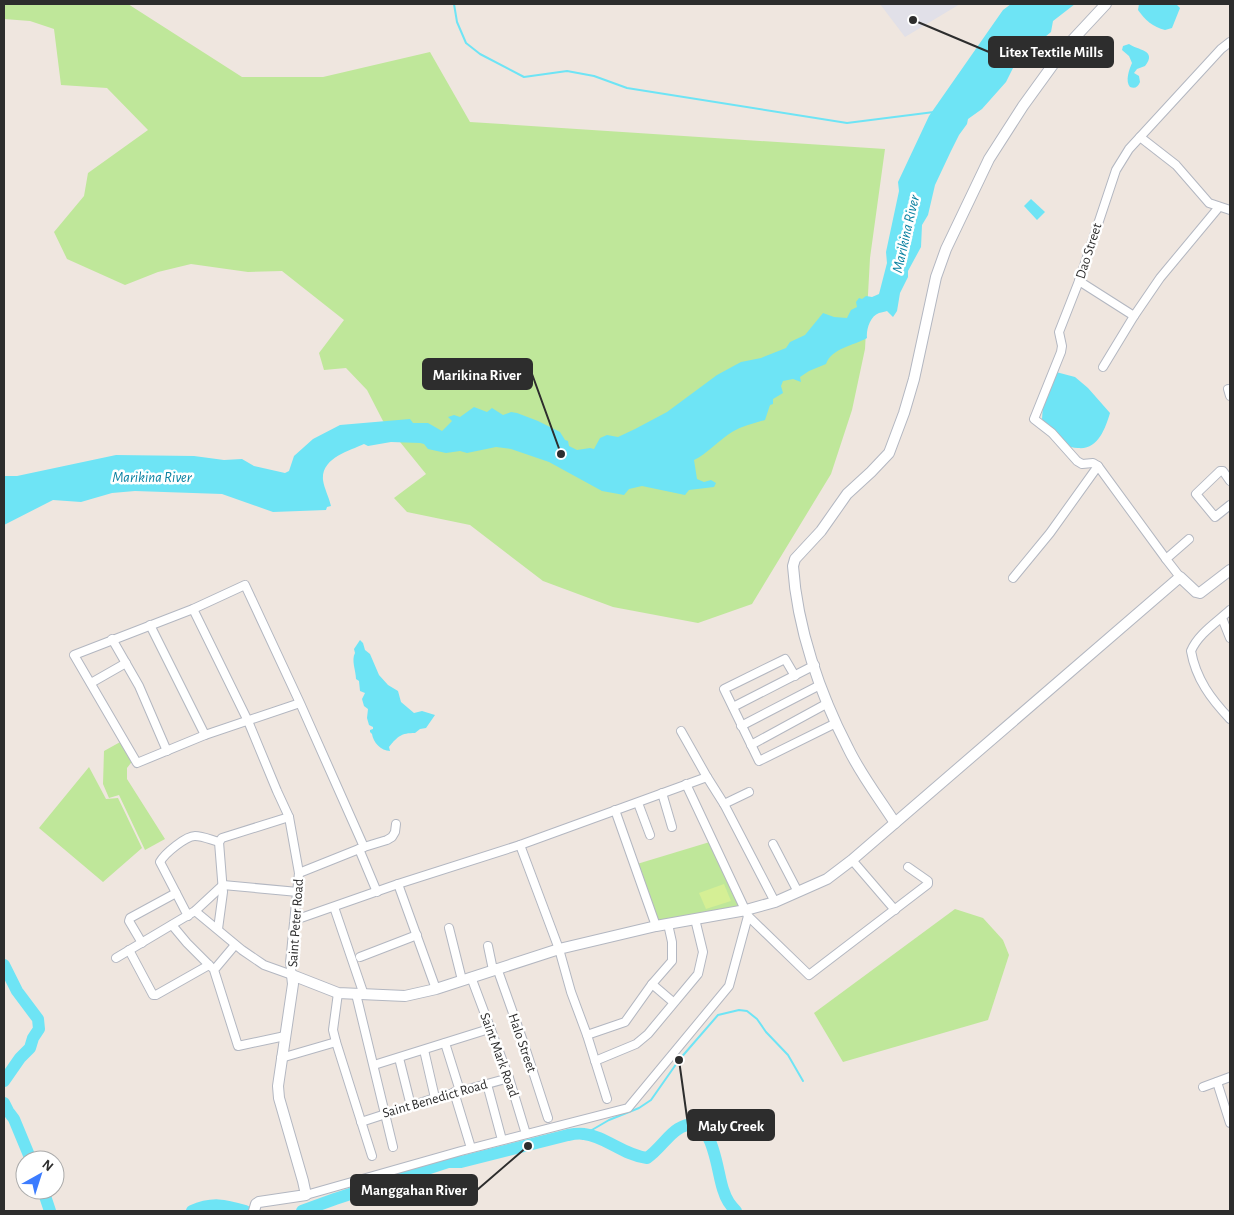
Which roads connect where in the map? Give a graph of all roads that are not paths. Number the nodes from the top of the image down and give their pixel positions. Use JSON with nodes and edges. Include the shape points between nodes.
{"nodes":[{"id":1,"x":1106,"y":4,"type":"edge"},
{"id":2,"x":1230,"y":42,"type":"edge"},
{"id":3,"x":1140,"y":137,"type":"junction"},
{"id":4,"x":1219,"y":207,"type":"junction"},
{"id":5,"x":1230,"y":210,"type":"edge"},
{"id":6,"x":1079,"y":281,"type":"junction"},
{"id":7,"x":1134,"y":316,"type":"junction"},
{"id":8,"x":1103,"y":367,"type":"dead end"},
{"id":9,"x":1095,"y":464,"type":"junction"},
{"id":10,"x":1230,"y":480,"type":"edge"},
{"id":11,"x":1230,"y":505,"type":"edge"},
{"id":12,"x":1189,"y":539,"type":"dead end"},
{"id":13,"x":1166,"y":559,"type":"junction"},
{"id":14,"x":1230,"y":570,"type":"edge"},
{"id":15,"x":1014,"y":578,"type":"dead end"},
{"id":16,"x":1180,"y":578,"type":"junction"},
{"id":17,"x":193,"y":608,"type":"junction"},
{"id":18,"x":1230,"y":610,"type":"edge"},
{"id":19,"x":1222,"y":618,"type":"junction"},
{"id":20,"x":150,"y":625,"type":"junction"},
{"id":21,"x":1230,"y":638,"type":"edge"},
{"id":22,"x":112,"y":640,"type":"junction"},
{"id":23,"x":126,"y":663,"type":"junction"},
{"id":24,"x":814,"y":665,"type":"junction"},
{"id":25,"x":795,"y":676,"type":"junction"},
{"id":26,"x":91,"y":683,"type":"junction"},
{"id":27,"x":820,"y":685,"type":"junction"},
{"id":28,"x":300,"y":703,"type":"junction"},
{"id":29,"x":828,"y":704,"type":"junction"},
{"id":30,"x":733,"y":708,"type":"junction"},
{"id":31,"x":1230,"y":718,"type":"edge"},
{"id":32,"x":248,"y":721,"type":"junction"},
{"id":33,"x":836,"y":722,"type":"junction"},
{"id":34,"x":741,"y":726,"type":"junction"},
{"id":35,"x":681,"y":731,"type":"dead end"},
{"id":36,"x":204,"y":736,"type":"junction"},
{"id":37,"x":751,"y":745,"type":"junction"},
{"id":38,"x":167,"y":752,"type":"junction"},
{"id":39,"x":707,"y":777,"type":"junction"},
{"id":40,"x":686,"y":784,"type":"junction"},
{"id":41,"x":749,"y":792,"type":"dead end"},
{"id":42,"x":662,"y":793,"type":"junction"},
{"id":43,"x":638,"y":803,"type":"junction"},
{"id":44,"x":724,"y":804,"type":"junction"},
{"id":45,"x":615,"y":810,"type":"junction"},
{"id":46,"x":289,"y":817,"type":"junction"},
{"id":47,"x":895,"y":822,"type":"junction"},
{"id":48,"x":396,"y":824,"type":"dead end"},
{"id":49,"x":672,"y":827,"type":"dead end"},
{"id":50,"x":650,"y":835,"type":"dead end"},
{"id":51,"x":218,"y":842,"type":"junction"},
{"id":52,"x":773,"y":844,"type":"dead end"},
{"id":53,"x":520,"y":845,"type":"junction"},
{"id":54,"x":362,"y":848,"type":"junction"},
{"id":55,"x":852,"y":860,"type":"junction"},
{"id":56,"x":908,"y":867,"type":"dead end"},
{"id":57,"x":299,"y":873,"type":"junction"},
{"id":58,"x":398,"y":884,"type":"junction"},
{"id":59,"x":224,"y":885,"type":"junction"},
{"id":60,"x":176,"y":892,"type":"junction"},
{"id":61,"x":298,"y":892,"type":"junction"},
{"id":62,"x":377,"y":892,"type":"junction"},
{"id":63,"x":798,"y":892,"type":"junction"},
{"id":64,"x":774,"y":902,"type":"junction"},
{"id":65,"x":334,"y":907,"type":"junction"},
{"id":66,"x":895,"y":910,"type":"junction"},
{"id":67,"x":192,"y":913,"type":"junction"},
{"id":68,"x":747,"y":914,"type":"junction"},
{"id":69,"x":696,"y":919,"type":"junction"},
{"id":70,"x":295,"y":920,"type":"junction"},
{"id":71,"x":668,"y":924,"type":"junction"},
{"id":72,"x":172,"y":925,"type":"junction"},
{"id":73,"x":656,"y":926,"type":"junction"},
{"id":74,"x":449,"y":928,"type":"dead end"},
{"id":75,"x":218,"y":929,"type":"junction"},
{"id":76,"x":417,"y":935,"type":"junction"},
{"id":77,"x":142,"y":943,"type":"junction"},
{"id":78,"x":235,"y":945,"type":"junction"},
{"id":79,"x":488,"y":946,"type":"dead end"},
{"id":80,"x":560,"y":949,"type":"junction"},
{"id":81,"x":129,"y":950,"type":"junction"},
{"id":82,"x":360,"y":957,"type":"dead end"},
{"id":83,"x":116,"y":958,"type":"dead end"},
{"id":84,"x":211,"y":967,"type":"junction"},
{"id":85,"x":495,"y":969,"type":"junction"},
{"id":86,"x":292,"y":975,"type":"junction"},
{"id":87,"x":467,"y":979,"type":"junction"},
{"id":88,"x":652,"y":984,"type":"junction"},
{"id":89,"x":436,"y":989,"type":"junction"},
{"id":90,"x":338,"y":992,"type":"junction"},
{"id":91,"x":360,"y":994,"type":"junction"},
{"id":92,"x":673,"y":1002,"type":"junction"},
{"id":93,"x":489,"y":1029,"type":"junction"},
{"id":94,"x":588,"y":1035,"type":"junction"},
{"id":95,"x":284,"y":1036,"type":"junction"},
{"id":96,"x":336,"y":1042,"type":"junction"},
{"id":97,"x":445,"y":1043,"type":"junction"},
{"id":98,"x":424,"y":1050,"type":"junction"},
{"id":99,"x":281,"y":1058,"type":"junction"},
{"id":100,"x":399,"y":1058,"type":"junction"},
{"id":101,"x":595,"y":1061,"type":"junction"},
{"id":102,"x":374,"y":1065,"type":"junction"},
{"id":103,"x":509,"y":1078,"type":"junction"},
{"id":104,"x":1230,"y":1078,"type":"edge"},
{"id":105,"x":1217,"y":1082,"type":"junction"},
{"id":106,"x":488,"y":1084,"type":"junction"},
{"id":107,"x":1203,"y":1087,"type":"dead end"},
{"id":108,"x":457,"y":1092,"type":"junction"},
{"id":109,"x":435,"y":1098,"type":"junction"},
{"id":110,"x":607,"y":1099,"type":"dead end"},
{"id":111,"x":411,"y":1106,"type":"junction"},
{"id":112,"x":385,"y":1113,"type":"junction"},
{"id":113,"x":548,"y":1118,"type":"dead end"},
{"id":114,"x":361,"y":1122,"type":"junction"},
{"id":115,"x":1230,"y":1123,"type":"edge"},
{"id":116,"x":526,"y":1134,"type":"junction"},
{"id":117,"x":502,"y":1140,"type":"junction"},
{"id":118,"x":392,"y":1148,"type":"dead end"},
{"id":119,"x":470,"y":1148,"type":"junction"},
{"id":120,"x":372,"y":1156,"type":"dead end"},
{"id":121,"x":306,"y":1195,"type":"junction"},
{"id":122,"x":255,"y":1208,"type":"edge"}],
"edges":[{"from":1,"to":24,"type":"street","via":[[1074,36],[989,159],[936,277],[914,379],[888,453],[847,494],[821,532],[795,559],[793,566],[799,614]]},
{"from":2,"to":3,"type":"street","name":"Dao Street"},
{"from":3,"to":4,"type":"street","via":[[1176,165],[1205,198]]},
{"from":3,"to":6,"type":"street","name":"Dao Street","via":[[1116,170]]},
{"from":4,"to":5,"type":"street"},
{"from":4,"to":7,"type":"street","via":[[1160,278]]},
{"from":6,"to":7,"type":"street"},
{"from":6,"to":9,"type":"street","name":"Dao Street","via":[[1059,332],[1061,352],[1034,419],[1077,461]]},
{"from":7,"to":8,"type":"street"},
{"from":9,"to":13,"type":"street"},
{"from":9,"to":15,"type":"street","via":[[1050,533]]},
{"from":10,"to":11,"type":"street","via":[[1220,471],[1196,494],[1215,517]]},
{"from":12,"to":13,"type":"street"},
{"from":13,"to":16,"type":"street"},
{"from":14,"to":16,"type":"street","via":[[1200,593]]},
{"from":16,"to":47,"type":"street"},
{"from":17,"to":20,"type":"street"},
{"from":17,"to":28,"type":"street","via":[[245,586]]},
{"from":17,"to":32,"type":"street","name":"Saint Peter Road"},
{"from":18,"to":19,"type":"street"},
{"from":19,"to":21,"type":"street"},
{"from":19,"to":31,"type":"street","via":[[1192,649],[1203,687]]},
{"from":20,"to":22,"type":"street"},
{"from":20,"to":36,"type":"street"},
{"from":22,"to":23,"type":"street"},
{"from":22,"to":26,"type":"street","via":[[74,656]]},
{"from":23,"to":26,"type":"street"},
{"from":23,"to":38,"type":"street"},
{"from":24,"to":25,"type":"street"},
{"from":24,"to":27,"type":"street"},
{"from":25,"to":30,"type":"street"},
{"from":25,"to":30,"type":"street","via":[[786,659],[724,689]]},
{"from":26,"to":38,"type":"street","via":[[137,763]]},
{"from":27,"to":29,"type":"street"},
{"from":27,"to":34,"type":"street"},
{"from":28,"to":32,"type":"street"},
{"from":28,"to":54,"type":"street"},
{"from":29,"to":33,"type":"street"},
{"from":29,"to":37,"type":"street"},
{"from":30,"to":34,"type":"street"},
{"from":32,"to":36,"type":"street"},
{"from":32,"to":46,"type":"street","name":"Saint Peter Road"},
{"from":33,"to":37,"type":"street","via":[[759,762]]},
{"from":33,"to":47,"type":"street","via":[[864,776]]},
{"from":34,"to":37,"type":"street"},
{"from":35,"to":39,"type":"street"},
{"from":36,"to":38,"type":"street"},
{"from":39,"to":40,"type":"street"},
{"from":39,"to":44,"type":"street"},
{"from":40,"to":42,"type":"street"},
{"from":40,"to":68,"type":"street"},
{"from":41,"to":44,"type":"street"},
{"from":42,"to":43,"type":"street"},
{"from":42,"to":49,"type":"street"},
{"from":43,"to":45,"type":"street"},
{"from":43,"to":50,"type":"street"},
{"from":44,"to":64,"type":"street"},
{"from":45,"to":53,"type":"street"},
{"from":45,"to":73,"type":"street"},
{"from":46,"to":51,"type":"street"},
{"from":46,"to":57,"type":"street","name":"Saint Peter Road"},
{"from":47,"to":55,"type":"street"},
{"from":48,"to":54,"type":"street","via":[[392,837]]},
{"from":51,"to":59,"type":"street"},
{"from":51,"to":60,"type":"street","via":[[193,836],[163,858],[160,862]]},
{"from":52,"to":63,"type":"street"},
{"from":53,"to":58,"type":"street"},
{"from":53,"to":80,"type":"street"},
{"from":54,"to":57,"type":"street"},
{"from":54,"to":62,"type":"street"},
{"from":55,"to":63,"type":"street","via":[[827,879]]},
{"from":55,"to":66,"type":"street"},
{"from":56,"to":66,"type":"street","via":[[929,882]]},
{"from":57,"to":61,"type":"street","name":"Saint Peter Road"},
{"from":58,"to":62,"type":"street"},
{"from":58,"to":76,"type":"street"},
{"from":59,"to":61,"type":"street"},
{"from":59,"to":67,"type":"street"},
{"from":59,"to":75,"type":"street"},
{"from":60,"to":67,"type":"street"},
{"from":60,"to":77,"type":"street","via":[[130,918]]},
{"from":61,"to":70,"type":"street","name":"Saint Peter Road"},
{"from":62,"to":65,"type":"street"},
{"from":63,"to":64,"type":"street"},
{"from":64,"to":68,"type":"street"},
{"from":65,"to":70,"type":"street"},
{"from":65,"to":91,"type":"street"},
{"from":66,"to":68,"type":"street","via":[[809,976]]},
{"from":67,"to":72,"type":"street"},
{"from":67,"to":75,"type":"street"},
{"from":68,"to":69,"type":"street"},
{"from":68,"to":116,"type":"street","via":[[729,986],[628,1108]]},
{"from":69,"to":71,"type":"street"},
{"from":69,"to":92,"type":"street","via":[[703,952],[698,974]]},
{"from":70,"to":86,"type":"street","name":"Saint Peter Road","via":[[290,962]]},
{"from":71,"to":73,"type":"street"},
{"from":71,"to":88,"type":"street","via":[[672,961]]},
{"from":72,"to":77,"type":"street"},
{"from":72,"to":84,"type":"street"},
{"from":73,"to":80,"type":"street"},
{"from":74,"to":87,"type":"street","name":"Saint Mark Road"},
{"from":75,"to":78,"type":"street"},
{"from":76,"to":82,"type":"street"},
{"from":76,"to":89,"type":"street"},
{"from":77,"to":81,"type":"street"},
{"from":78,"to":84,"type":"street"},
{"from":78,"to":86,"type":"street","via":[[264,965]]},
{"from":79,"to":85,"type":"street","name":"Halo Street"},
{"from":80,"to":85,"type":"street"},
{"from":80,"to":94,"type":"street","via":[[571,992]]},
{"from":81,"to":83,"type":"street"},
{"from":81,"to":84,"type":"street","via":[[153,995]]},
{"from":84,"to":95,"type":"street","via":[[238,1046]]},
{"from":85,"to":87,"type":"street"},
{"from":85,"to":113,"type":"street","name":"Halo Street"},
{"from":86,"to":90,"type":"street"},
{"from":86,"to":95,"type":"street","name":"Saint Peter Road"},
{"from":87,"to":89,"type":"street"},
{"from":87,"to":93,"type":"street","name":"Saint Mark Road"},
{"from":88,"to":92,"type":"street"},
{"from":88,"to":94,"type":"street","via":[[625,1022]]},
{"from":89,"to":91,"type":"street","via":[[405,996]]},
{"from":90,"to":91,"type":"street"},
{"from":90,"to":96,"type":"street","via":[[333,1030]]},
{"from":91,"to":102,"type":"street"},
{"from":92,"to":101,"type":"street","via":[[636,1044]]},
{"from":93,"to":97,"type":"street"},
{"from":93,"to":103,"type":"street","name":"Saint Mark Road"},
{"from":94,"to":101,"type":"street"},
{"from":95,"to":99,"type":"street","name":"Saint Peter Road"},
{"from":96,"to":99,"type":"street"},
{"from":96,"to":114,"type":"street"},
{"from":97,"to":98,"type":"street"},
{"from":97,"to":108,"type":"street"},
{"from":98,"to":100,"type":"street"},
{"from":98,"to":109,"type":"street"},
{"from":99,"to":121,"type":"street","name":"Saint Peter Road","via":[[279,1098]]},
{"from":100,"to":102,"type":"street"},
{"from":100,"to":111,"type":"street"},
{"from":101,"to":110,"type":"street"},
{"from":102,"to":112,"type":"street"},
{"from":103,"to":106,"type":"street","name":"Saint Benedict Road"},
{"from":103,"to":116,"type":"street","name":"Saint Mark Road"},
{"from":104,"to":105,"type":"street"},
{"from":105,"to":107,"type":"street"},
{"from":105,"to":115,"type":"street"},
{"from":106,"to":108,"type":"street","name":"Saint Benedict Road"},
{"from":106,"to":117,"type":"street"},
{"from":108,"to":109,"type":"street","name":"Saint Benedict Road"},
{"from":108,"to":119,"type":"street"},
{"from":109,"to":111,"type":"street","name":"Saint Benedict Road"},
{"from":111,"to":112,"type":"street","name":"Saint Benedict Road"},
{"from":112,"to":114,"type":"street","name":"Saint Benedict Road"},
{"from":112,"to":118,"type":"street"},
{"from":114,"to":120,"type":"street"},
{"from":116,"to":117,"type":"street"},
{"from":117,"to":119,"type":"street"},
{"from":119,"to":121,"type":"street"},
{"from":121,"to":122,"type":"street"}]}
